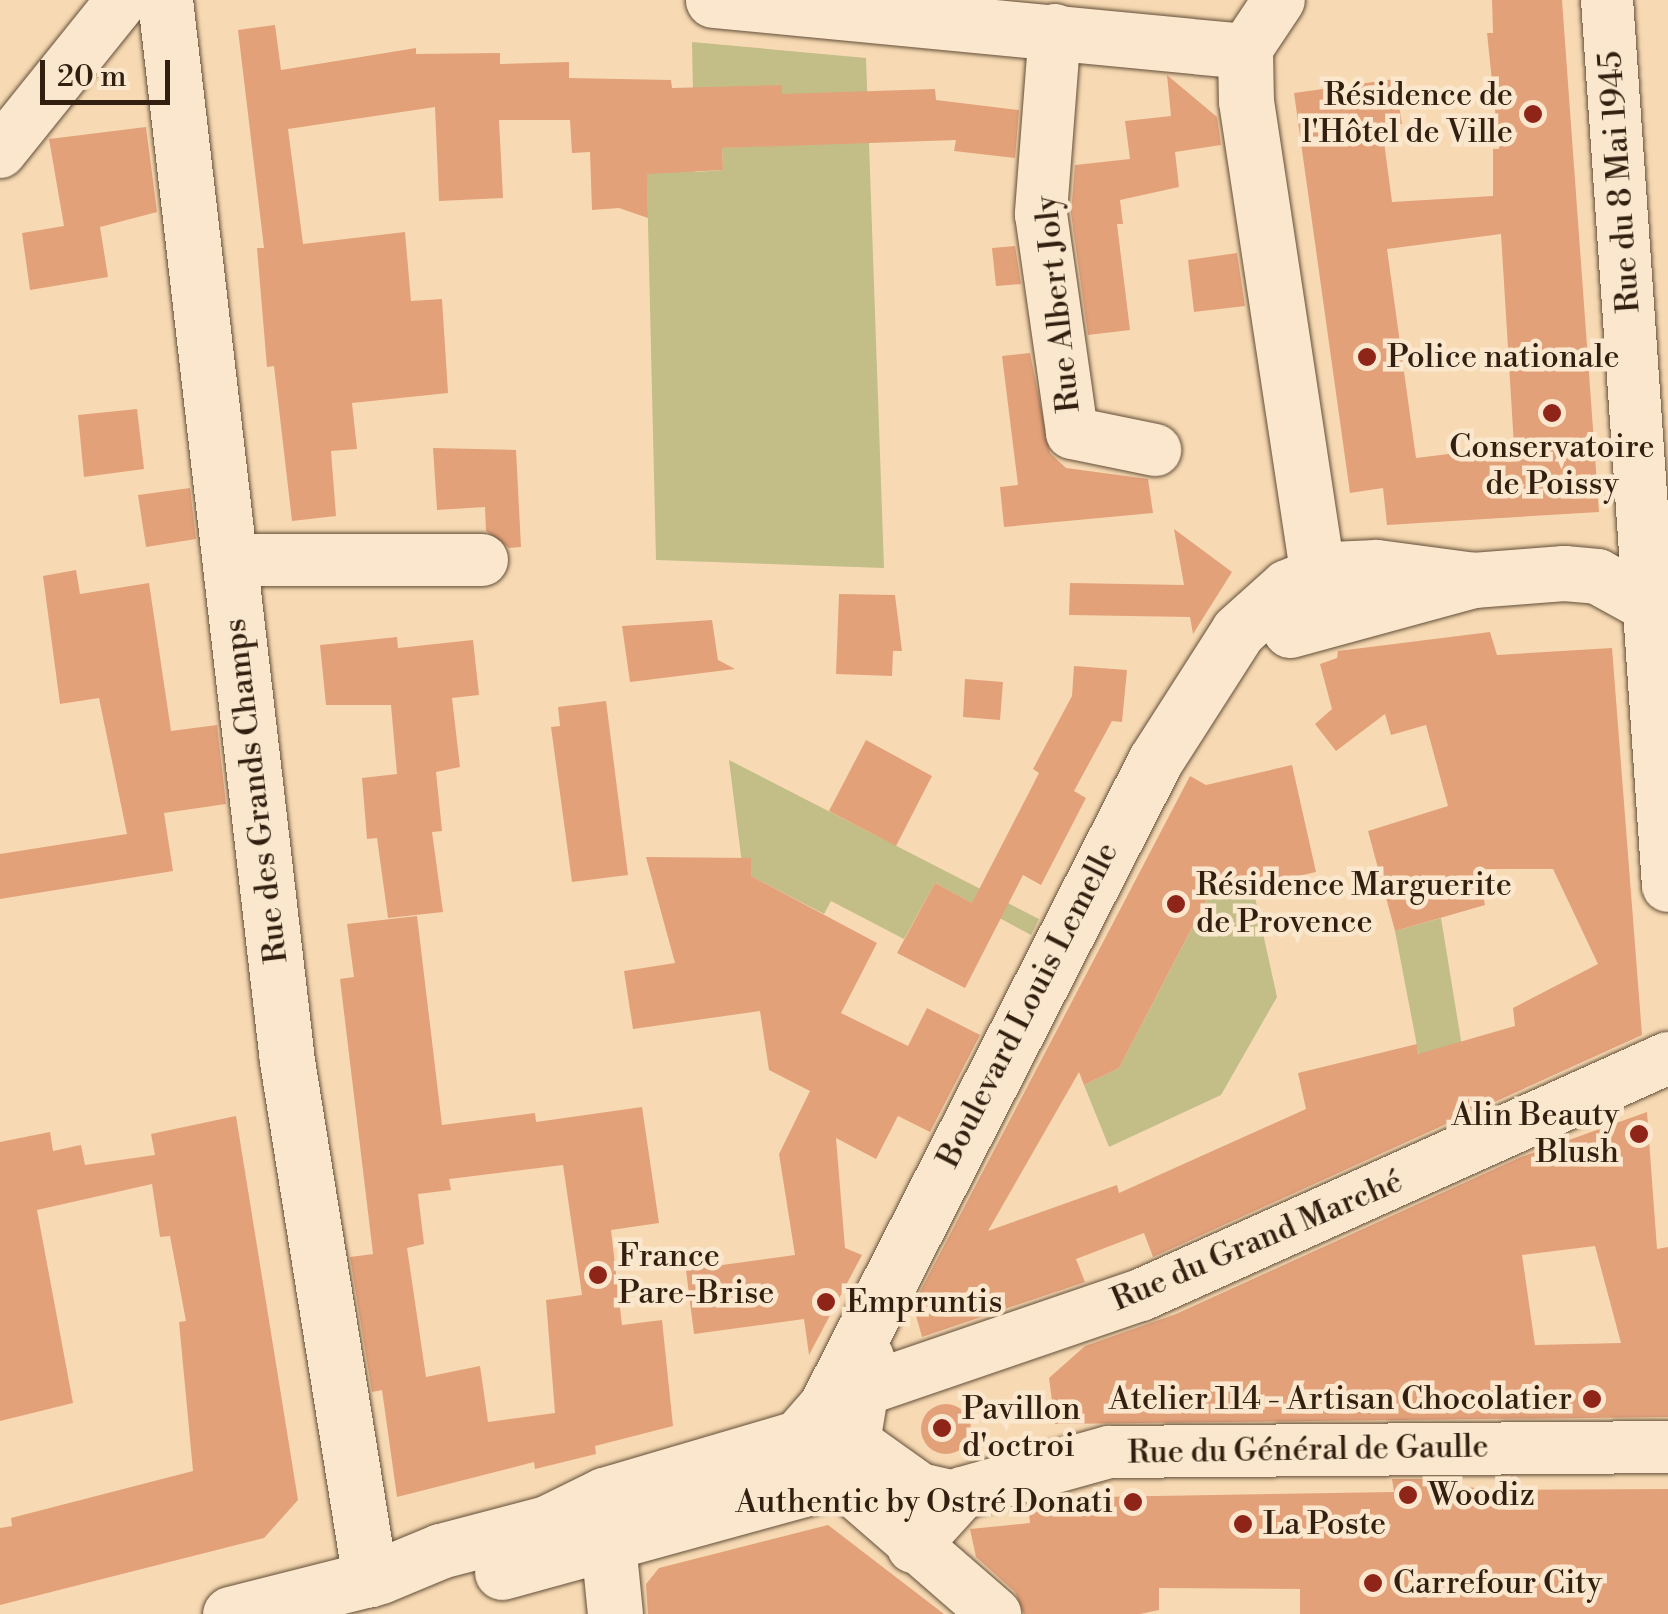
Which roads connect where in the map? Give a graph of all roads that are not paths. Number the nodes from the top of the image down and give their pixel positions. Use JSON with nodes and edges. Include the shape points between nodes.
{"nodes":[{"id":1,"x":122,"y":0,"type":"edge"},
{"id":2,"x":164,"y":0,"type":"edge"},
{"id":3,"x":713,"y":0,"type":"edge"},
{"id":4,"x":1279,"y":0,"type":"edge"},
{"id":5,"x":1607,"y":0,"type":"edge"},
{"id":6,"x":1055,"y":30,"type":"junction"},
{"id":7,"x":1245,"y":51,"type":"junction"},
{"id":8,"x":0,"y":152,"type":"edge"},
{"id":9,"x":1155,"y":450,"type":"dead end"},
{"id":10,"x":229,"y":560,"type":"junction"},
{"id":11,"x":482,"y":560,"type":"dead end"},
{"id":12,"x":1321,"y":595,"type":"junction"},
{"id":13,"x":1659,"y":610,"type":"edge"},
{"id":14,"x":1668,"y":886,"type":"edge"},
{"id":15,"x":1668,"y":1058,"type":"edge"},
{"id":16,"x":831,"y":1426,"type":"junction"},
{"id":17,"x":1668,"y":1447,"type":"edge"},
{"id":18,"x":658,"y":1480,"type":"junction"},
{"id":19,"x":955,"y":1497,"type":"junction"},
{"id":20,"x":547,"y":1523,"type":"junction"},
{"id":21,"x":608,"y":1544,"type":"junction"},
{"id":22,"x":913,"y":1548,"type":"junction"},
{"id":23,"x":375,"y":1578,"type":"junction"},
{"id":24,"x":230,"y":1614,"type":"edge"},
{"id":25,"x":615,"y":1614,"type":"edge"},
{"id":26,"x":995,"y":1614,"type":"edge"}],
"edges":[{"from":1,"to":8,"type":"street"},
{"from":2,"to":10,"type":"street","name":"Rue des Grands Champs"},
{"from":3,"to":6,"type":"street"},
{"from":4,"to":7,"type":"street"},
{"from":5,"to":13,"type":"street","name":"Rue du 8 Mai 1945"},
{"from":6,"to":7,"type":"street"},
{"from":6,"to":9,"type":"street","name":"Rue Albert Joly","via":[[1042,214],[1072,433]]},
{"from":7,"to":12,"type":"street","via":[[1246,101]]},
{"from":10,"to":11,"type":"street"},
{"from":10,"to":23,"type":"street","name":"Rue des Grands Champs","via":[[287,1062]]},
{"from":12,"to":13,"type":"street","name":"Boulevard Louis Lemelle","via":[[1584,574]]},
{"from":12,"to":16,"type":"street","name":"Boulevard Louis Lemelle","via":[[1252,616],[1193,696],[868,1315]]},
{"from":13,"to":14,"type":"street","name":"Rue du 8 Mai 1945"},
{"from":15,"to":16,"type":"street","name":"Rue du Grand Marché"},
{"from":16,"to":18,"type":"street"},
{"from":16,"to":19,"type":"street","via":[[920,1489]]},
{"from":16,"to":21,"type":"street","via":[[807,1490]]},
{"from":16,"to":22,"type":"street"},
{"from":17,"to":19,"type":"street","name":"Rue du Général de Gaulle","via":[[1109,1452]]},
{"from":18,"to":20,"type":"street","via":[[604,1495]]},
{"from":18,"to":21,"type":"street","via":[[627,1503]]},
{"from":19,"to":22,"type":"street"},
{"from":20,"to":21,"type":"street","via":[[578,1524]]},
{"from":20,"to":23,"type":"street","via":[[440,1551]]},
{"from":21,"to":23,"type":"street","via":[[472,1578]]},
{"from":21,"to":25,"type":"street"},
{"from":22,"to":26,"type":"street"},
{"from":23,"to":24,"type":"street"}]}
